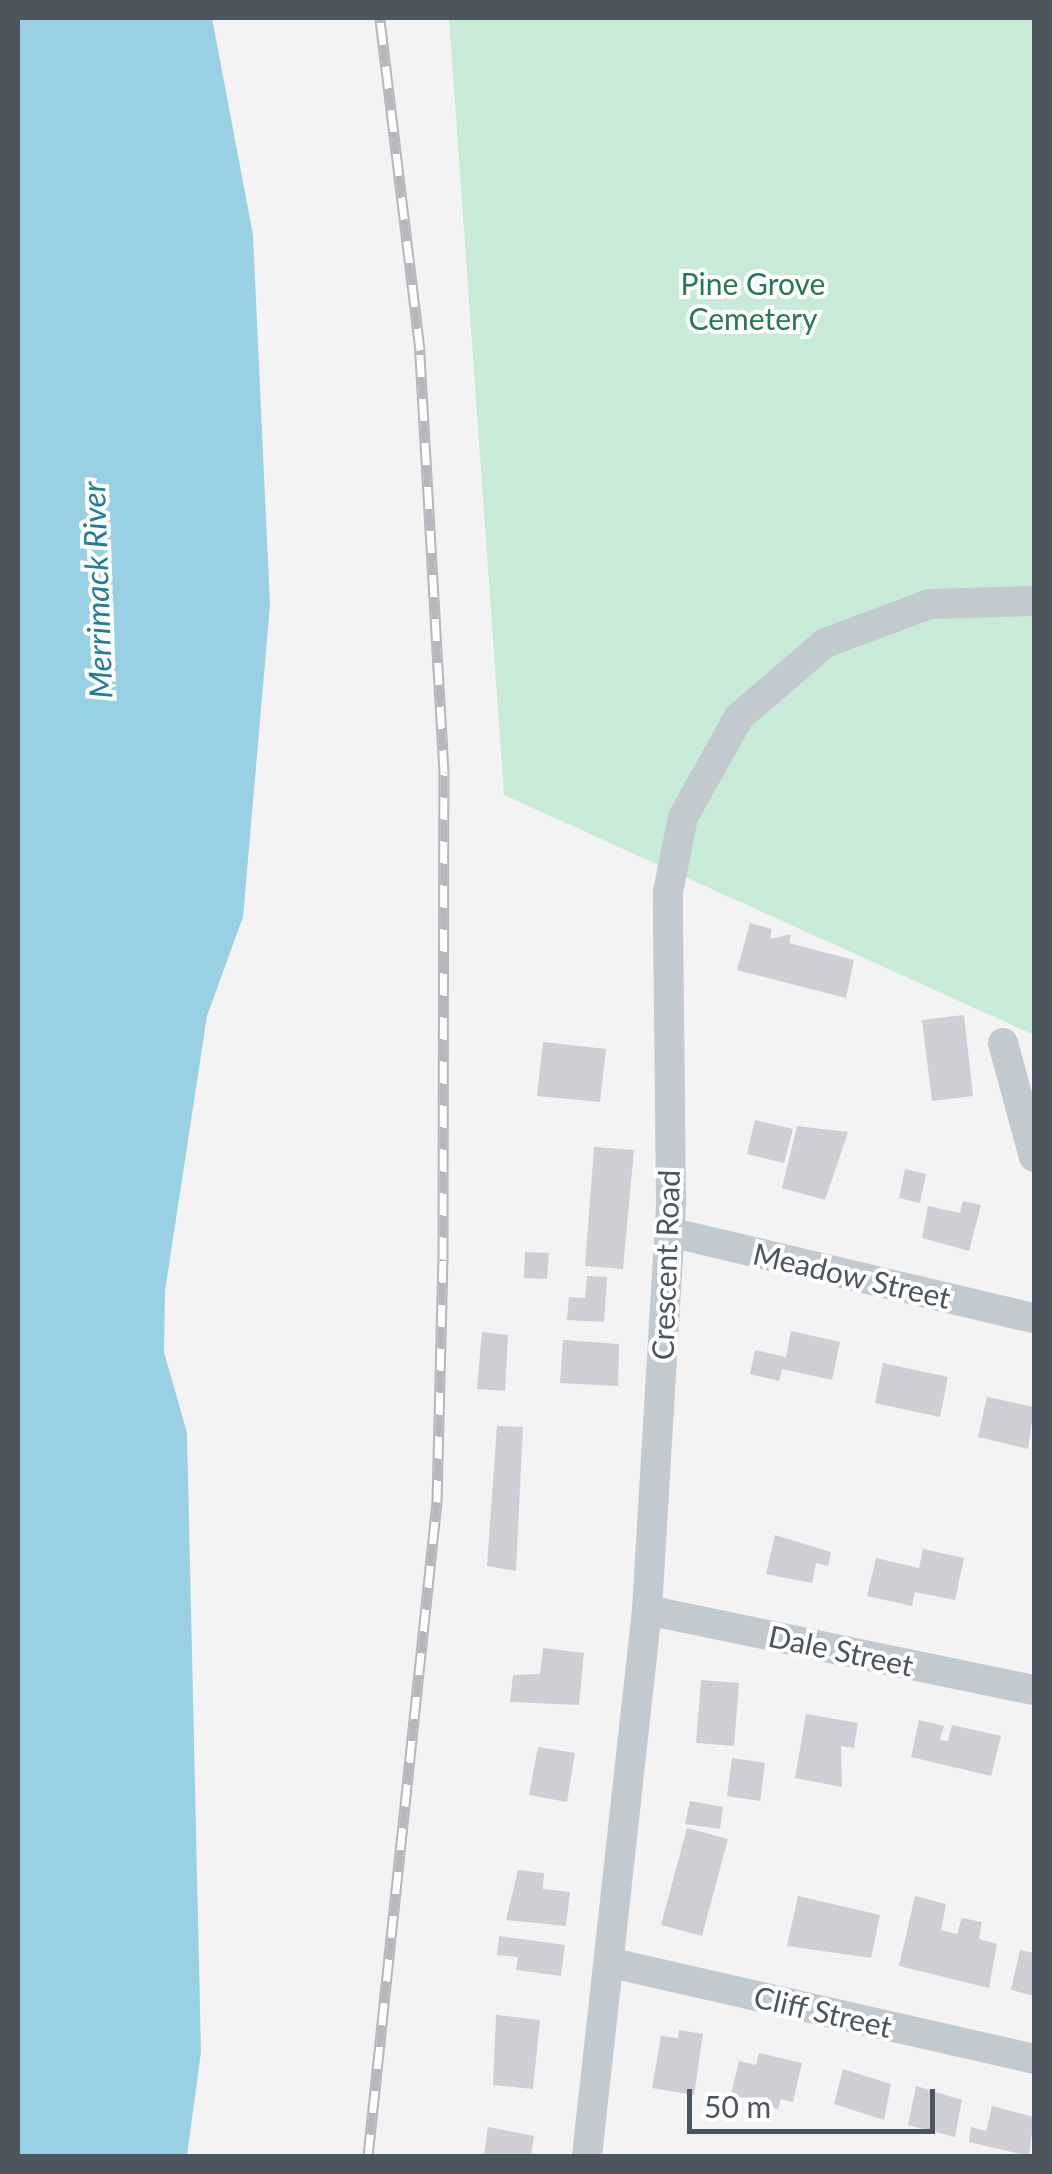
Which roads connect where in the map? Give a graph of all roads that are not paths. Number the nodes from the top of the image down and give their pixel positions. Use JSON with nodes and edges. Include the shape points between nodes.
{"nodes":[{"id":1,"x":1034,"y":601,"type":"edge"},
{"id":2,"x":1003,"y":1043,"type":"dead end"},
{"id":3,"x":1034,"y":1157,"type":"edge"},
{"id":4,"x":669,"y":1232,"type":"junction"},
{"id":5,"x":1034,"y":1318,"type":"edge"},
{"id":6,"x":646,"y":1610,"type":"junction"},
{"id":7,"x":1034,"y":1690,"type":"edge"},
{"id":8,"x":612,"y":1963,"type":"junction"},
{"id":9,"x":1034,"y":2059,"type":"edge"},
{"id":10,"x":587,"y":2156,"type":"edge"}],
"edges":[{"from":1,"to":4,"type":"street","name":"Crescent Road","via":[[930,604],[858,626],[766,688],[717,748],[684,817],[668,892]]},
{"from":2,"to":3,"type":"street"},
{"from":4,"to":5,"type":"street","name":"Meadow Street"},
{"from":4,"to":6,"type":"street","name":"Crescent Road"},
{"from":6,"to":7,"type":"street","name":"Dale Street"},
{"from":6,"to":8,"type":"street","name":"Crescent Road"},
{"from":8,"to":9,"type":"street","name":"Cliff Street"},
{"from":8,"to":10,"type":"street","name":"Crescent Road"}]}
